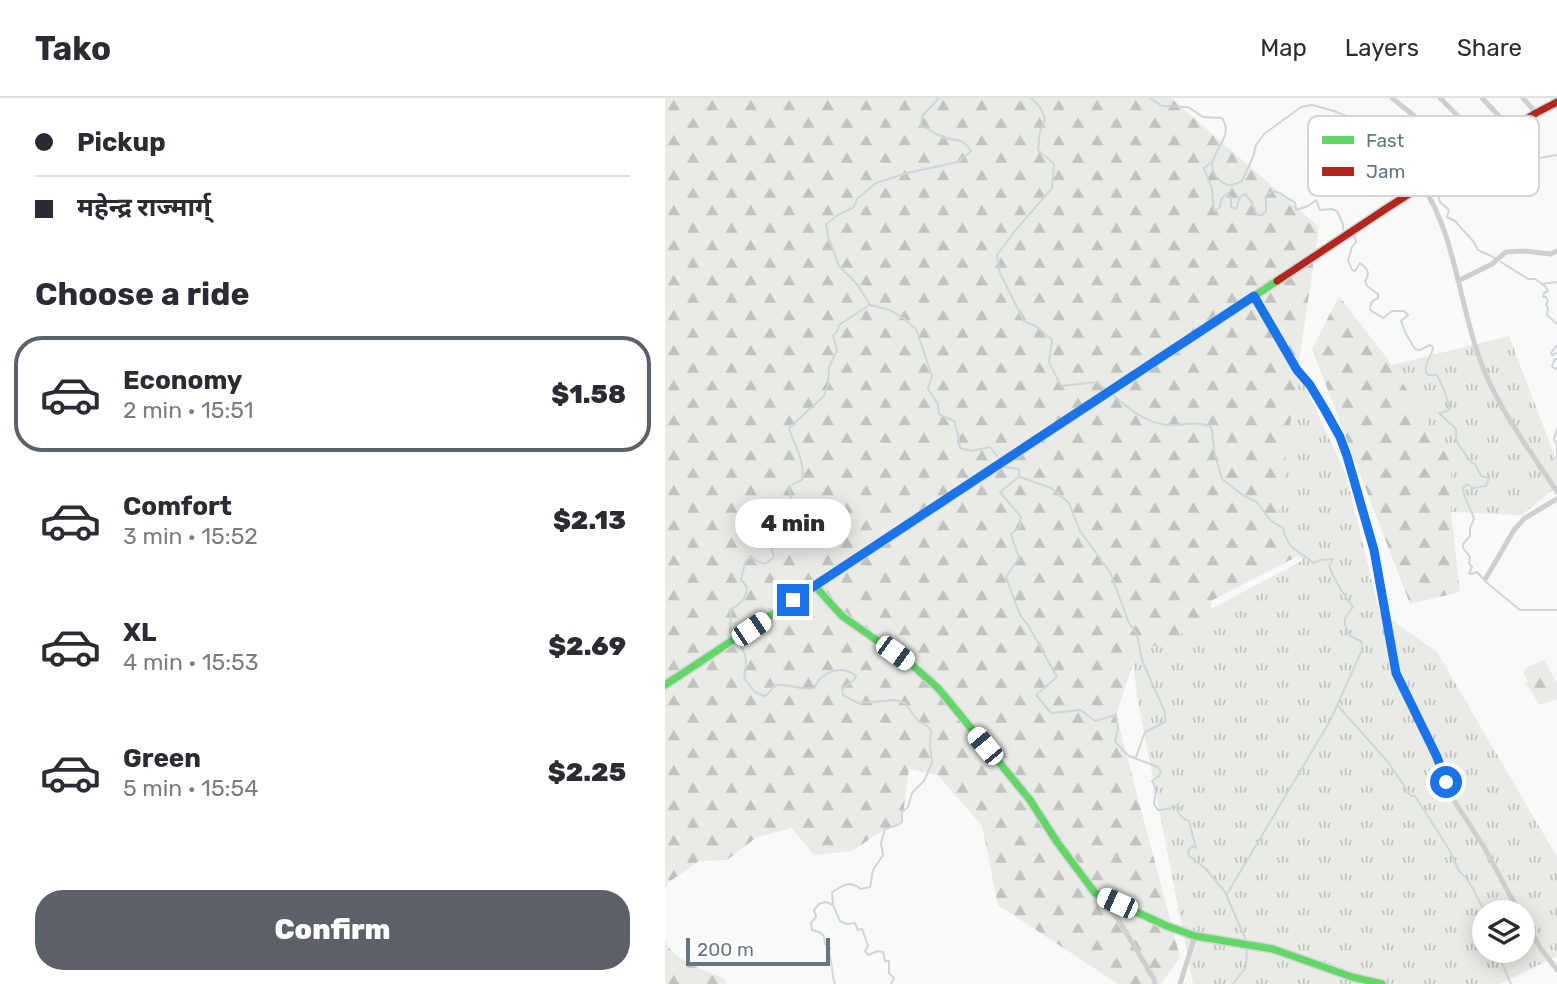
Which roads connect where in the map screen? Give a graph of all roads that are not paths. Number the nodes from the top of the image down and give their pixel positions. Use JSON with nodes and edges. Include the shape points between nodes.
{"nodes":[{"id":1,"x":1392,"y":98,"type":"edge"},
{"id":2,"x":1440,"y":98,"type":"edge"},
{"id":3,"x":1482,"y":98,"type":"edge"},
{"id":4,"x":1523,"y":98,"type":"edge"},
{"id":5,"x":1557,"y":102,"type":"edge"},
{"id":6,"x":1536,"y":113,"type":"junction"},
{"id":7,"x":1414,"y":116,"type":"edge"},
{"id":8,"x":1458,"y":116,"type":"edge"},
{"id":9,"x":1499,"y":116,"type":"edge"},
{"id":10,"x":1531,"y":116,"type":"edge"},
{"id":11,"x":1405,"y":196,"type":"edge"},
{"id":12,"x":1429,"y":196,"type":"edge"},
{"id":13,"x":1557,"y":251,"type":"edge"},
{"id":14,"x":1458,"y":281,"type":"junction"},
{"id":15,"x":1254,"y":296,"type":"junction"},
{"id":16,"x":1557,"y":492,"type":"edge"},
{"id":17,"x":1557,"y":499,"type":"edge"},
{"id":18,"x":1486,"y":578,"type":"dead end"},
{"id":19,"x":815,"y":586,"type":"junction"},
{"id":20,"x":665,"y":685,"type":"edge"},
{"id":21,"x":1095,"y":893,"type":"junction"},
{"id":22,"x":1513,"y":900,"type":"edge"},
{"id":23,"x":1195,"y":936,"type":"junction"},
{"id":24,"x":1535,"y":938,"type":"edge"},
{"id":25,"x":1557,"y":970,"type":"edge"},
{"id":26,"x":1155,"y":984,"type":"edge"},
{"id":27,"x":1180,"y":984,"type":"edge"},
{"id":28,"x":1381,"y":984,"type":"edge"}],
"edges":[{"from":1,"to":7,"type":"street"},
{"from":2,"to":8,"type":"street"},
{"from":3,"to":9,"type":"street"},
{"from":4,"to":6,"type":"street"},
{"from":5,"to":6,"type":"main road"},
{"from":6,"to":10,"type":"main road"},
{"from":11,"to":15,"type":"main road"},
{"from":12,"to":14,"type":"street"},
{"from":13,"to":14,"type":"street","via":[[1506,252]]},
{"from":14,"to":16,"type":"street","via":[[1489,385]]},
{"from":15,"to":19,"type":"main road"},
{"from":15,"to":22,"type":"street","via":[[1340,437],[1374,550],[1396,673],[1455,802]]},
{"from":17,"to":18,"type":"street","via":[[1514,530]]},
{"from":19,"to":20,"type":"main road"},
{"from":19,"to":21,"type":"main road","via":[[842,616],[938,688],[1031,800]]},
{"from":21,"to":23,"type":"main road"},
{"from":21,"to":26,"type":"street","via":[[1118,919]]},
{"from":23,"to":27,"type":"street"},
{"from":23,"to":28,"type":"main road","via":[[1273,949]]},
{"from":24,"to":25,"type":"street"}]}
